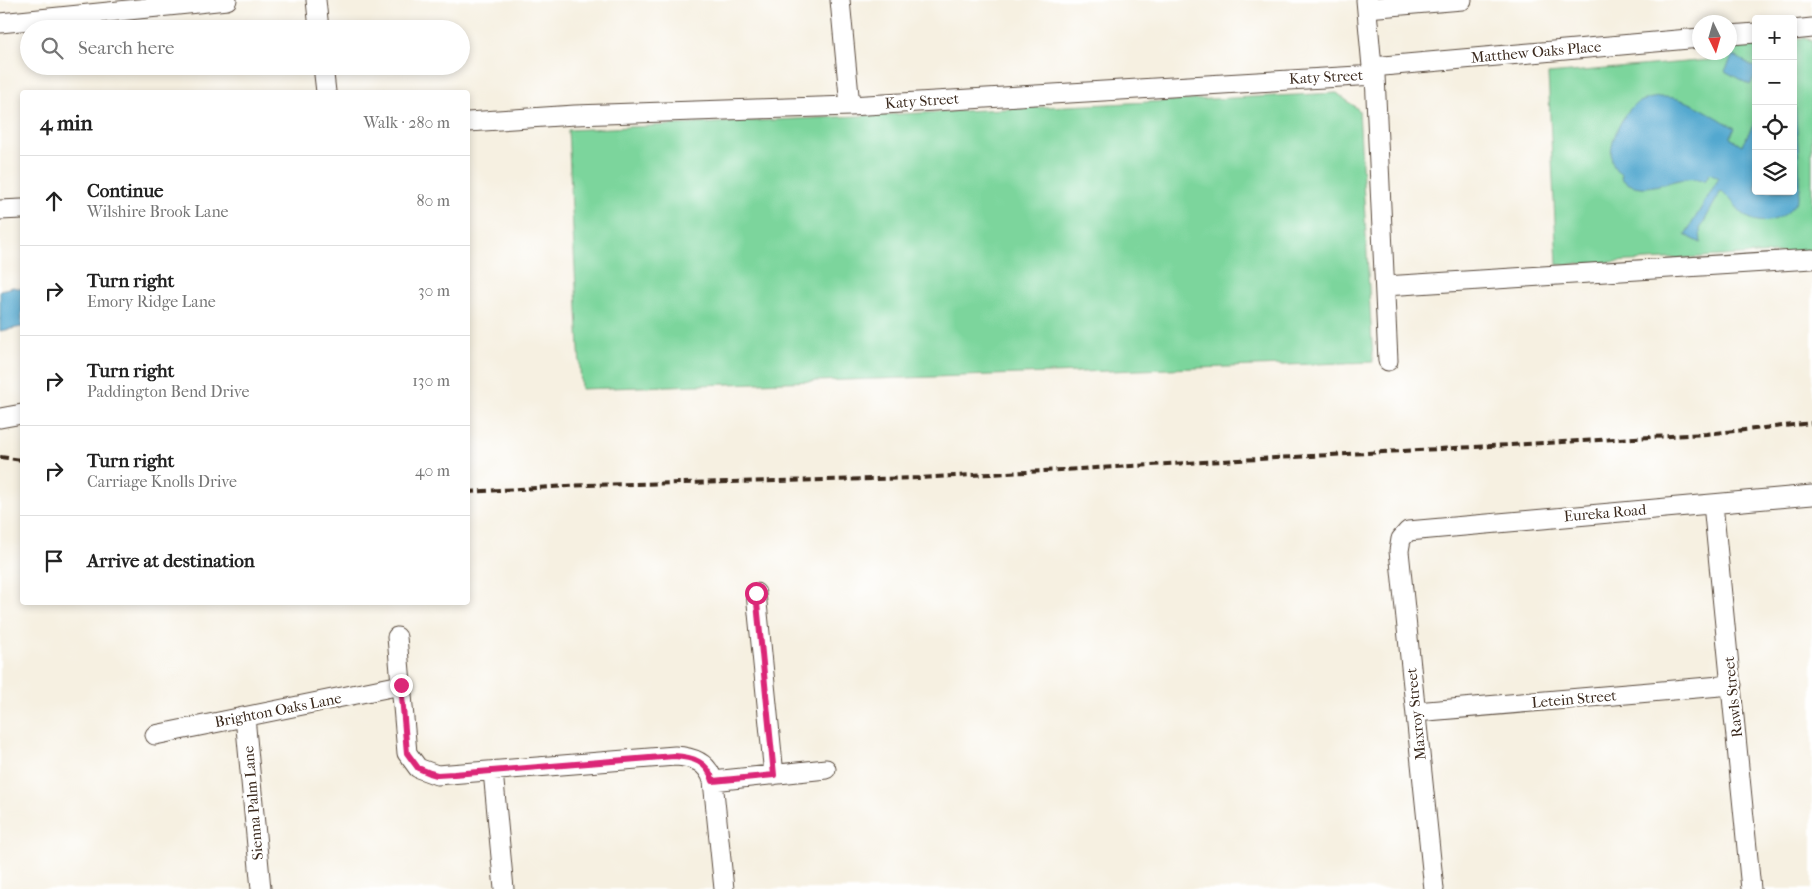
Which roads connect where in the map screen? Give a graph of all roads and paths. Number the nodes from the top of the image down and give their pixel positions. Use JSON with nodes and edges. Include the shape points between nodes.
{"nodes":[{"id":1,"x":227,"y":0,"type":"edge"},
{"id":2,"x":316,"y":0,"type":"edge"},
{"id":3,"x":840,"y":0,"type":"edge"},
{"id":4,"x":1462,"y":0,"type":"edge"},
{"id":5,"x":1366,"y":4,"type":"edge"},
{"id":6,"x":30,"y":20,"type":"edge"},
{"id":7,"x":318,"y":20,"type":"edge"},
{"id":8,"x":20,"y":21,"type":"edge"},
{"id":9,"x":0,"y":23,"type":"edge"},
{"id":10,"x":1812,"y":28,"type":"edge"},
{"id":11,"x":1797,"y":30,"type":"edge"},
{"id":12,"x":1752,"y":33,"type":"edge"},
{"id":13,"x":1737,"y":34,"type":"edge"},
{"id":14,"x":1692,"y":39,"type":"edge"},
{"id":15,"x":1374,"y":71,"type":"junction"},
{"id":16,"x":324,"y":75,"type":"edge"},
{"id":17,"x":326,"y":90,"type":"edge"},
{"id":18,"x":850,"y":106,"type":"junction"},
{"id":19,"x":470,"y":122,"type":"edge"},
{"id":20,"x":20,"y":209,"type":"edge"},
{"id":21,"x":0,"y":210,"type":"edge"},
{"id":22,"x":1812,"y":259,"type":"edge"},
{"id":23,"x":1385,"y":286,"type":"junction"},
{"id":24,"x":1388,"y":361,"type":"dead end"},
{"id":25,"x":20,"y":414,"type":"edge"},
{"id":26,"x":0,"y":418,"type":"edge"},
{"id":27,"x":1812,"y":495,"type":"edge"},
{"id":28,"x":1713,"y":504,"type":"junction"},
{"id":29,"x":1401,"y":539,"type":"joint"},
{"id":30,"x":756,"y":593,"type":"dead end"},
{"id":31,"x":397,"y":637,"type":"dead end"},
{"id":32,"x":401,"y":685,"type":"junction"},
{"id":33,"x":1732,"y":685,"type":"junction"},
{"id":34,"x":1416,"y":712,"type":"junction"},
{"id":35,"x":245,"y":717,"type":"junction"},
{"id":36,"x":155,"y":735,"type":"dead end"},
{"id":37,"x":826,"y":769,"type":"dead end"},
{"id":38,"x":493,"y":771,"type":"junction"},
{"id":39,"x":710,"y":774,"type":"junction"},
{"id":40,"x":774,"y":775,"type":"junction"},
{"id":41,"x":260,"y":889,"type":"edge"},
{"id":42,"x":504,"y":889,"type":"edge"},
{"id":43,"x":724,"y":889,"type":"edge"},
{"id":44,"x":1434,"y":889,"type":"edge"},
{"id":45,"x":1751,"y":889,"type":"edge"}],
"edges":[{"from":1,"to":6,"type":"street"},
{"from":2,"to":7,"type":"street"},
{"from":3,"to":18,"type":"street"},
{"from":4,"to":5,"type":"street"},
{"from":5,"to":15,"type":"street"},
{"from":8,"to":9,"type":"street"},
{"from":10,"to":11,"type":"street"},
{"from":12,"to":13,"type":"street"},
{"from":14,"to":15,"type":"street","name":"Matthew Oaks Place"},
{"from":15,"to":18,"type":"street","name":"Katy Street"},
{"from":15,"to":23,"type":"street"},
{"from":16,"to":17,"type":"street"},
{"from":18,"to":19,"type":"street","name":"Katy Street"},
{"from":20,"to":21,"type":"street"},
{"from":22,"to":23,"type":"street"},
{"from":23,"to":24,"type":"street"},
{"from":25,"to":26,"type":"street"},
{"from":27,"to":28,"type":"street","name":"Eureka Road"},
{"from":28,"to":29,"type":"street","name":"Eureka Road","via":[[1418,529],[1408,531]]},
{"from":28,"to":33,"type":"street","name":"Rawls Street"},
{"from":29,"to":34,"type":"street","name":"Maxroy Street","via":[[1399,551]]},
{"from":30,"to":40,"type":"street"},
{"from":31,"to":32,"type":"street"},
{"from":32,"to":35,"type":"street","name":"Brighton Oaks Lane"},
{"from":32,"to":38,"type":"street","via":[[407,753],[418,768],[437,775]]},
{"from":33,"to":34,"type":"street","name":"Letein Street"},
{"from":33,"to":45,"type":"street","name":"Rawls Street"},
{"from":34,"to":44,"type":"street","name":"Maxroy Street"},
{"from":35,"to":36,"type":"street","name":"Brighton Oaks Lane"},
{"from":35,"to":41,"type":"street","name":"Sienna Palm Lane"},
{"from":37,"to":40,"type":"street"},
{"from":38,"to":39,"type":"street","via":[[674,756],[700,762]]},
{"from":38,"to":42,"type":"street"},
{"from":39,"to":40,"type":"street"},
{"from":39,"to":43,"type":"street"}]}
